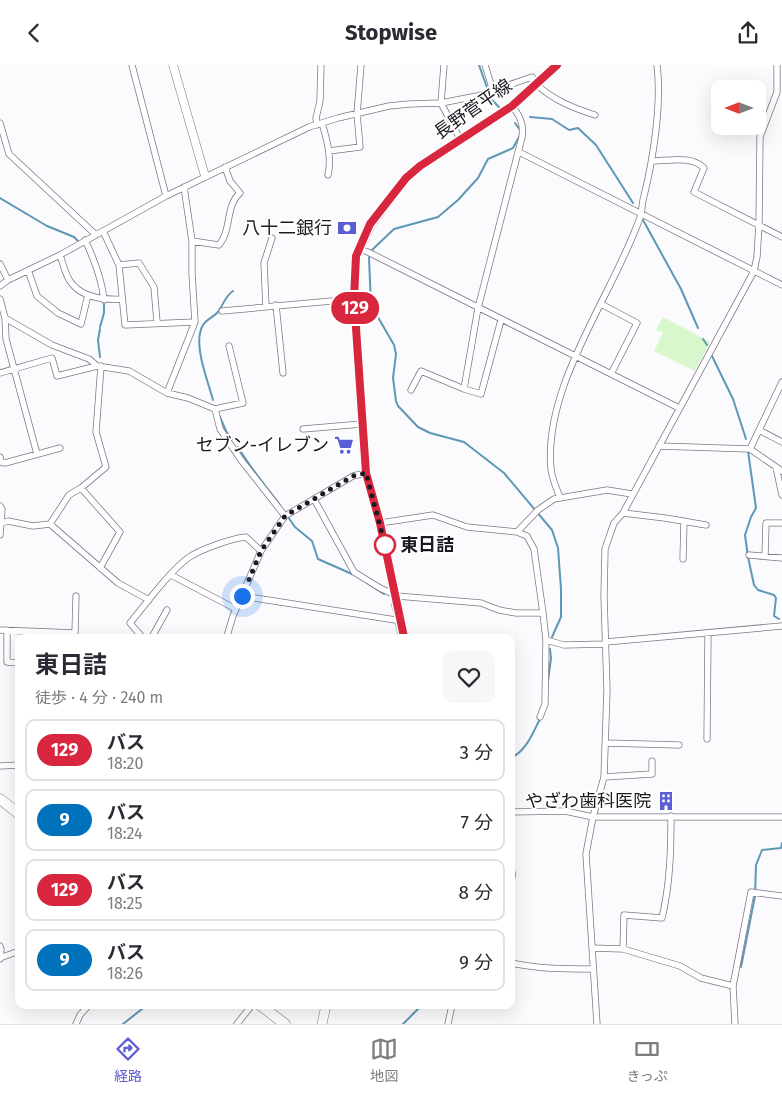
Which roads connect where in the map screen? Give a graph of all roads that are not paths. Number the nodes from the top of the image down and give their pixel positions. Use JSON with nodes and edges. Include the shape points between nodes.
{"nodes":[{"id":1,"x":132,"y":65,"type":"edge"},
{"id":2,"x":173,"y":65,"type":"edge"},
{"id":3,"x":321,"y":65,"type":"edge"},
{"id":4,"x":361,"y":65,"type":"edge"},
{"id":5,"x":444,"y":65,"type":"edge"},
{"id":6,"x":485,"y":65,"type":"edge"},
{"id":7,"x":557,"y":65,"type":"edge"},
{"id":8,"x":657,"y":65,"type":"edge"},
{"id":9,"x":780,"y":66,"type":"edge"},
{"id":10,"x":537,"y":84,"type":"junction"},
{"id":11,"x":490,"y":92,"type":"junction"},
{"id":12,"x":440,"y":103,"type":"junction"},
{"id":13,"x":512,"y":106,"type":"junction"},
{"id":14,"x":357,"y":114,"type":"junction"},
{"id":15,"x":595,"y":115,"type":"dead end"},
{"id":16,"x":0,"y":123,"type":"edge"},
{"id":17,"x":319,"y":124,"type":"junction"},
{"id":18,"x":460,"y":139,"type":"junction"},
{"id":19,"x":329,"y":151,"type":"junction"},
{"id":20,"x":519,"y":152,"type":"junction"},
{"id":21,"x":652,"y":161,"type":"junction"},
{"id":22,"x":225,"y":167,"type":"junction"},
{"id":23,"x":328,"y":175,"type":"dead end"},
{"id":24,"x":205,"y":176,"type":"junction"},
{"id":25,"x":184,"y":187,"type":"junction"},
{"id":26,"x":166,"y":196,"type":"junction"},
{"id":27,"x":642,"y":213,"type":"junction"},
{"id":28,"x":759,"y":224,"type":"junction"},
{"id":29,"x":103,"y":231,"type":"junction"},
{"id":30,"x":95,"y":234,"type":"junction"},
{"id":31,"x":782,"y":237,"type":"edge"},
{"id":32,"x":272,"y":238,"type":"dead end"},
{"id":33,"x":85,"y":241,"type":"junction"},
{"id":34,"x":192,"y":241,"type":"junction"},
{"id":35,"x":359,"y":249,"type":"junction"},
{"id":36,"x":60,"y":255,"type":"junction"},
{"id":37,"x":0,"y":264,"type":"edge"},
{"id":38,"x":119,"y":265,"type":"junction"},
{"id":39,"x":28,"y":270,"type":"junction"},
{"id":40,"x":754,"y":271,"type":"junction"},
{"id":41,"x":8,"y":280,"type":"junction"},
{"id":42,"x":782,"y":285,"type":"edge"},
{"id":43,"x":0,"y":286,"type":"edge"},
{"id":44,"x":88,"y":295,"type":"junction"},
{"id":45,"x":0,"y":299,"type":"edge"},
{"id":46,"x":104,"y":299,"type":"junction"},
{"id":47,"x":122,"y":299,"type":"junction"},
{"id":48,"x":354,"y":299,"type":"junction"},
{"id":49,"x":276,"y":305,"type":"junction"},
{"id":50,"x":601,"y":305,"type":"junction"},
{"id":51,"x":266,"y":307,"type":"junction"},
{"id":52,"x":478,"y":308,"type":"junction"},
{"id":53,"x":222,"y":311,"type":"dead end"},
{"id":54,"x":5,"y":318,"type":"junction"},
{"id":55,"x":501,"y":320,"type":"junction"},
{"id":56,"x":157,"y":322,"type":"junction"},
{"id":57,"x":195,"y":322,"type":"junction"},
{"id":58,"x":229,"y":346,"type":"dead end"},
{"id":59,"x":576,"y":357,"type":"junction"},
{"id":60,"x":99,"y":366,"type":"junction"},
{"id":61,"x":14,"y":369,"type":"junction"},
{"id":62,"x":0,"y":373,"type":"edge"},
{"id":63,"x":283,"y":373,"type":"dead end"},
{"id":64,"x":611,"y":374,"type":"junction"},
{"id":65,"x":782,"y":382,"type":"edge"},
{"id":66,"x":464,"y":389,"type":"junction"},
{"id":67,"x":411,"y":390,"type":"dead end"},
{"id":68,"x":167,"y":393,"type":"junction"},
{"id":69,"x":679,"y":408,"type":"junction"},
{"id":70,"x":215,"y":409,"type":"junction"},
{"id":71,"x":362,"y":424,"type":"junction"},
{"id":72,"x":303,"y":429,"type":"dead end"},
{"id":73,"x":759,"y":430,"type":"junction"},
{"id":74,"x":782,"y":442,"type":"edge"},
{"id":75,"x":659,"y":446,"type":"junction"},
{"id":76,"x":60,"y":448,"type":"dead end"},
{"id":77,"x":750,"y":449,"type":"junction"},
{"id":78,"x":37,"y":454,"type":"junction"},
{"id":79,"x":0,"y":457,"type":"edge"},
{"id":80,"x":776,"y":467,"type":"junction"},
{"id":81,"x":782,"y":471,"type":"edge"},
{"id":82,"x":366,"y":473,"type":"junction"},
{"id":83,"x":81,"y":488,"type":"junction"},
{"id":84,"x":632,"y":495,"type":"junction"},
{"id":85,"x":782,"y":495,"type":"edge"},
{"id":86,"x":560,"y":498,"type":"junction"},
{"id":87,"x":314,"y":499,"type":"junction"},
{"id":88,"x":0,"y":505,"type":"edge"},
{"id":89,"x":623,"y":513,"type":"junction"},
{"id":90,"x":285,"y":516,"type":"junction"},
{"id":91,"x":684,"y":521,"type":"junction"},
{"id":92,"x":1,"y":523,"type":"junction"},
{"id":93,"x":380,"y":523,"type":"junction"},
{"id":94,"x":782,"y":523,"type":"edge"},
{"id":95,"x":50,"y":524,"type":"junction"},
{"id":96,"x":706,"y":525,"type":"dead end"},
{"id":97,"x":0,"y":531,"type":"edge"},
{"id":98,"x":517,"y":532,"type":"junction"},
{"id":99,"x":261,"y":551,"type":"junction"},
{"id":100,"x":749,"y":555,"type":"dead end"},
{"id":101,"x":765,"y":556,"type":"junction"},
{"id":102,"x":782,"y":558,"type":"edge"},
{"id":103,"x":683,"y":559,"type":"dead end"},
{"id":104,"x":100,"y":568,"type":"junction"},
{"id":105,"x":170,"y":575,"type":"junction"},
{"id":106,"x":76,"y":596,"type":"dead end"},
{"id":107,"x":242,"y":596,"type":"junction"},
{"id":108,"x":397,"y":596,"type":"junction"},
{"id":109,"x":149,"y":600,"type":"junction"},
{"id":110,"x":167,"y":609,"type":"dead end"},
{"id":111,"x":236,"y":609,"type":"junction"},
{"id":112,"x":543,"y":613,"type":"junction"},
{"id":113,"x":402,"y":621,"type":"junction"},
{"id":114,"x":782,"y":626,"type":"edge"},
{"id":115,"x":3,"y":630,"type":"edge"},
{"id":116,"x":708,"y":633,"type":"junction"},
{"id":117,"x":45,"y":634,"type":"edge"},
{"id":118,"x":65,"y":634,"type":"edge"},
{"id":119,"x":139,"y":634,"type":"edge"},
{"id":120,"x":154,"y":634,"type":"edge"},
{"id":121,"x":229,"y":634,"type":"edge"},
{"id":122,"x":404,"y":634,"type":"edge"},
{"id":123,"x":546,"y":641,"type":"junction"},
{"id":124,"x":606,"y":643,"type":"junction"},
{"id":125,"x":15,"y":663,"type":"edge"},
{"id":126,"x":540,"y":717,"type":"dead end"},
{"id":127,"x":707,"y":739,"type":"dead end"},
{"id":128,"x":606,"y":743,"type":"junction"},
{"id":129,"x":679,"y":745,"type":"dead end"},
{"id":130,"x":652,"y":761,"type":"dead end"},
{"id":131,"x":15,"y":765,"type":"edge"},
{"id":132,"x":0,"y":766,"type":"edge"},
{"id":133,"x":604,"y":777,"type":"junction"},
{"id":134,"x":0,"y":799,"type":"edge"},
{"id":135,"x":15,"y":811,"type":"edge"},
{"id":136,"x":515,"y":812,"type":"edge"},
{"id":137,"x":671,"y":816,"type":"junction"},
{"id":138,"x":593,"y":817,"type":"junction"},
{"id":139,"x":782,"y":817,"type":"edge"},
{"id":140,"x":782,"y":896,"type":"edge"},
{"id":141,"x":592,"y":948,"type":"junction"},
{"id":142,"x":623,"y":949,"type":"junction"},
{"id":143,"x":15,"y":952,"type":"edge"},
{"id":144,"x":0,"y":954,"type":"edge"},
{"id":145,"x":515,"y":964,"type":"edge"},
{"id":146,"x":593,"y":969,"type":"junction"},
{"id":147,"x":733,"y":987,"type":"junction"},
{"id":148,"x":85,"y":1009,"type":"edge"},
{"id":149,"x":249,"y":1009,"type":"edge"},
{"id":150,"x":265,"y":1009,"type":"edge"},
{"id":151,"x":325,"y":1009,"type":"edge"},
{"id":152,"x":451,"y":1009,"type":"edge"},
{"id":153,"x":76,"y":1024,"type":"edge"},
{"id":154,"x":237,"y":1024,"type":"edge"},
{"id":155,"x":284,"y":1024,"type":"edge"},
{"id":156,"x":322,"y":1024,"type":"edge"},
{"id":157,"x":448,"y":1024,"type":"edge"},
{"id":158,"x":597,"y":1024,"type":"edge"},
{"id":159,"x":734,"y":1024,"type":"edge"}],
"edges":[{"from":1,"to":26,"type":"street"},
{"from":2,"to":24,"type":"street"},
{"from":3,"to":17,"type":"street","via":[[316,118]]},
{"from":4,"to":14,"type":"street"},
{"from":5,"to":12,"type":"street"},
{"from":6,"to":11,"type":"street"},
{"from":7,"to":10,"type":"main road","name":"長野菅平線"},
{"from":8,"to":21,"type":"street","via":[[659,85]]},
{"from":9,"to":28,"type":"street","via":[[777,92],[760,137]]},
{"from":10,"to":11,"type":"street","via":[[532,77]]},
{"from":10,"to":13,"type":"main road","name":"長野菅平線"},
{"from":10,"to":15,"type":"street","via":[[565,105]]},
{"from":11,"to":12,"type":"street"},
{"from":12,"to":14,"type":"street","via":[[396,105]]},
{"from":12,"to":18,"type":"street"},
{"from":13,"to":18,"type":"main road","name":"長野菅平線"},
{"from":13,"to":20,"type":"street","via":[[524,127]]},
{"from":14,"to":17,"type":"street"},
{"from":14,"to":19,"type":"street","via":[[360,147]]},
{"from":16,"to":30,"type":"street","via":[[9,154]]},
{"from":17,"to":19,"type":"street"},
{"from":17,"to":22,"type":"street"},
{"from":18,"to":35,"type":"main road","name":"長野菅平線","via":[[406,178],[370,224]]},
{"from":19,"to":23,"type":"street"},
{"from":20,"to":27,"type":"street"},
{"from":20,"to":52,"type":"street"},
{"from":21,"to":27,"type":"street"},
{"from":21,"to":28,"type":"street","via":[[690,160],[699,163],[704,168],[694,192]]},
{"from":22,"to":24,"type":"street"},
{"from":22,"to":34,"type":"street","via":[[230,181],[240,193],[233,199],[224,239],[219,245]]},
{"from":24,"to":25,"type":"street"},
{"from":25,"to":26,"type":"street"},
{"from":25,"to":34,"type":"street"},
{"from":26,"to":29,"type":"street"},
{"from":27,"to":40,"type":"street"},
{"from":27,"to":50,"type":"street"},
{"from":28,"to":31,"type":"street"},
{"from":28,"to":40,"type":"street"},
{"from":29,"to":30,"type":"street"},
{"from":29,"to":38,"type":"street"},
{"from":30,"to":33,"type":"street"},
{"from":32,"to":51,"type":"street","via":[[264,263]]},
{"from":33,"to":36,"type":"street"},
{"from":33,"to":46,"type":"street","via":[[93,256]]},
{"from":34,"to":57,"type":"street"},
{"from":35,"to":48,"type":"main road","name":"長野菅平線"},
{"from":35,"to":52,"type":"street"},
{"from":36,"to":39,"type":"street"},
{"from":36,"to":44,"type":"street","via":[[69,280]]},
{"from":37,"to":41,"type":"street"},
{"from":38,"to":47,"type":"street"},
{"from":38,"to":56,"type":"street","via":[[139,263],[154,287]]},
{"from":39,"to":41,"type":"street"},
{"from":39,"to":44,"type":"street","via":[[37,296],[58,313],[81,325]]},
{"from":40,"to":42,"type":"street"},
{"from":40,"to":69,"type":"street"},
{"from":41,"to":43,"type":"street"},
{"from":44,"to":46,"type":"street"},
{"from":45,"to":54,"type":"street"},
{"from":46,"to":47,"type":"street"},
{"from":47,"to":56,"type":"street","via":[[125,325]]},
{"from":48,"to":49,"type":"street"},
{"from":48,"to":71,"type":"main road","name":"長野菅平線"},
{"from":49,"to":51,"type":"street"},
{"from":49,"to":63,"type":"street"},
{"from":50,"to":59,"type":"street"},
{"from":50,"to":64,"type":"street","via":[[637,323]]},
{"from":51,"to":53,"type":"street"},
{"from":52,"to":55,"type":"street"},
{"from":52,"to":66,"type":"street"},
{"from":54,"to":60,"type":"street","via":[[52,345]]},
{"from":54,"to":61,"type":"street","via":[[6,339]]},
{"from":55,"to":59,"type":"street"},
{"from":55,"to":66,"type":"street","via":[[481,394]]},
{"from":56,"to":57,"type":"street"},
{"from":57,"to":68,"type":"street"},
{"from":58,"to":70,"type":"street","via":[[243,403]]},
{"from":59,"to":64,"type":"street"},
{"from":59,"to":86,"type":"street","via":[[554,416],[551,442],[551,471]]},
{"from":60,"to":61,"type":"street","via":[[57,376],[52,358]]},
{"from":60,"to":68,"type":"street","via":[[129,371]]},
{"from":60,"to":83,"type":"street","via":[[96,432],[106,467]]},
{"from":61,"to":62,"type":"street"},
{"from":61,"to":78,"type":"street"},
{"from":64,"to":69,"type":"street"},
{"from":65,"to":73,"type":"street"},
{"from":66,"to":67,"type":"street","via":[[421,371]]},
{"from":68,"to":70,"type":"street"},
{"from":69,"to":75,"type":"street"},
{"from":70,"to":90,"type":"street","via":[[220,429]]},
{"from":71,"to":72,"type":"street"},
{"from":71,"to":82,"type":"main road","name":"長野菅平線"},
{"from":73,"to":74,"type":"street"},
{"from":73,"to":77,"type":"street"},
{"from":75,"to":77,"type":"street"},
{"from":75,"to":84,"type":"street"},
{"from":76,"to":78,"type":"street"},
{"from":77,"to":80,"type":"street"},
{"from":78,"to":79,"type":"street","via":[[5,463]]},
{"from":80,"to":81,"type":"street"},
{"from":80,"to":85,"type":"street"},
{"from":82,"to":87,"type":"street","via":[[353,476]]},
{"from":82,"to":93,"type":"main road","name":"長野菅平線"},
{"from":83,"to":95,"type":"street","via":[[69,495]]},
{"from":83,"to":104,"type":"street","via":[[120,532]]},
{"from":84,"to":86,"type":"street","via":[[607,490]]},
{"from":84,"to":89,"type":"street"},
{"from":86,"to":98,"type":"street","via":[[536,512]]},
{"from":87,"to":90,"type":"street"},
{"from":87,"to":108,"type":"street","via":[[354,572]]},
{"from":88,"to":92,"type":"street"},
{"from":89,"to":91,"type":"street"},
{"from":89,"to":124,"type":"street","via":[[614,523],[605,549]]},
{"from":90,"to":99,"type":"street"},
{"from":91,"to":96,"type":"street"},
{"from":91,"to":103,"type":"street"},
{"from":92,"to":95,"type":"street"},
{"from":92,"to":97,"type":"street"},
{"from":93,"to":98,"type":"street","via":[[433,515],[467,527]]},
{"from":93,"to":108,"type":"main road","name":"長野菅平線"},
{"from":94,"to":101,"type":"street","via":[[766,523]]},
{"from":95,"to":104,"type":"street"},
{"from":98,"to":112,"type":"street","via":[[527,537],[534,549]]},
{"from":99,"to":105,"type":"street","via":[[246,537],[234,538],[188,558]]},
{"from":99,"to":107,"type":"street"},
{"from":100,"to":101,"type":"street"},
{"from":101,"to":102,"type":"street"},
{"from":104,"to":109,"type":"street","via":[[118,583]]},
{"from":105,"to":109,"type":"street"},
{"from":105,"to":111,"type":"street"},
{"from":106,"to":118,"type":"street","via":[[75,633]]},
{"from":107,"to":111,"type":"street"},
{"from":107,"to":113,"type":"street"},
{"from":108,"to":112,"type":"street","via":[[480,603],[516,613]]},
{"from":108,"to":113,"type":"main road","name":"長野菅平線"},
{"from":109,"to":119,"type":"street","via":[[130,623]]},
{"from":110,"to":120,"type":"street"},
{"from":111,"to":121,"type":"street"},
{"from":112,"to":123,"type":"street"},
{"from":113,"to":122,"type":"main road","name":"長野菅平線"},
{"from":114,"to":116,"type":"street"},
{"from":115,"to":117,"type":"street"},
{"from":115,"to":125,"type":"street","via":[[7,663]]},
{"from":116,"to":124,"type":"street"},
{"from":116,"to":127,"type":"street"},
{"from":123,"to":124,"type":"street","via":[[564,645]]},
{"from":123,"to":126,"type":"street","via":[[545,704]]},
{"from":124,"to":128,"type":"street"},
{"from":128,"to":129,"type":"street"},
{"from":128,"to":133,"type":"street"},
{"from":130,"to":133,"type":"street","via":[[652,774]]},
{"from":131,"to":132,"type":"street"},
{"from":133,"to":138,"type":"street"},
{"from":134,"to":135,"type":"highway"},
{"from":136,"to":138,"type":"street","via":[[565,811]]},
{"from":137,"to":138,"type":"street"},
{"from":137,"to":139,"type":"street"},
{"from":137,"to":142,"type":"street","via":[[668,893],[662,918],[624,915]]},
{"from":138,"to":141,"type":"street","via":[[586,854]]},
{"from":140,"to":147,"type":"street","via":[[751,892]]},
{"from":141,"to":142,"type":"street"},
{"from":141,"to":146,"type":"street"},
{"from":142,"to":147,"type":"street","via":[[680,966],[701,978]]},
{"from":143,"to":144,"type":"street"},
{"from":145,"to":146,"type":"street"},
{"from":146,"to":158,"type":"street"},
{"from":147,"to":159,"type":"street"},
{"from":148,"to":153,"type":"street"},
{"from":149,"to":154,"type":"street"},
{"from":150,"to":155,"type":"highway"},
{"from":151,"to":156,"type":"main road"},
{"from":152,"to":157,"type":"street"}]}
